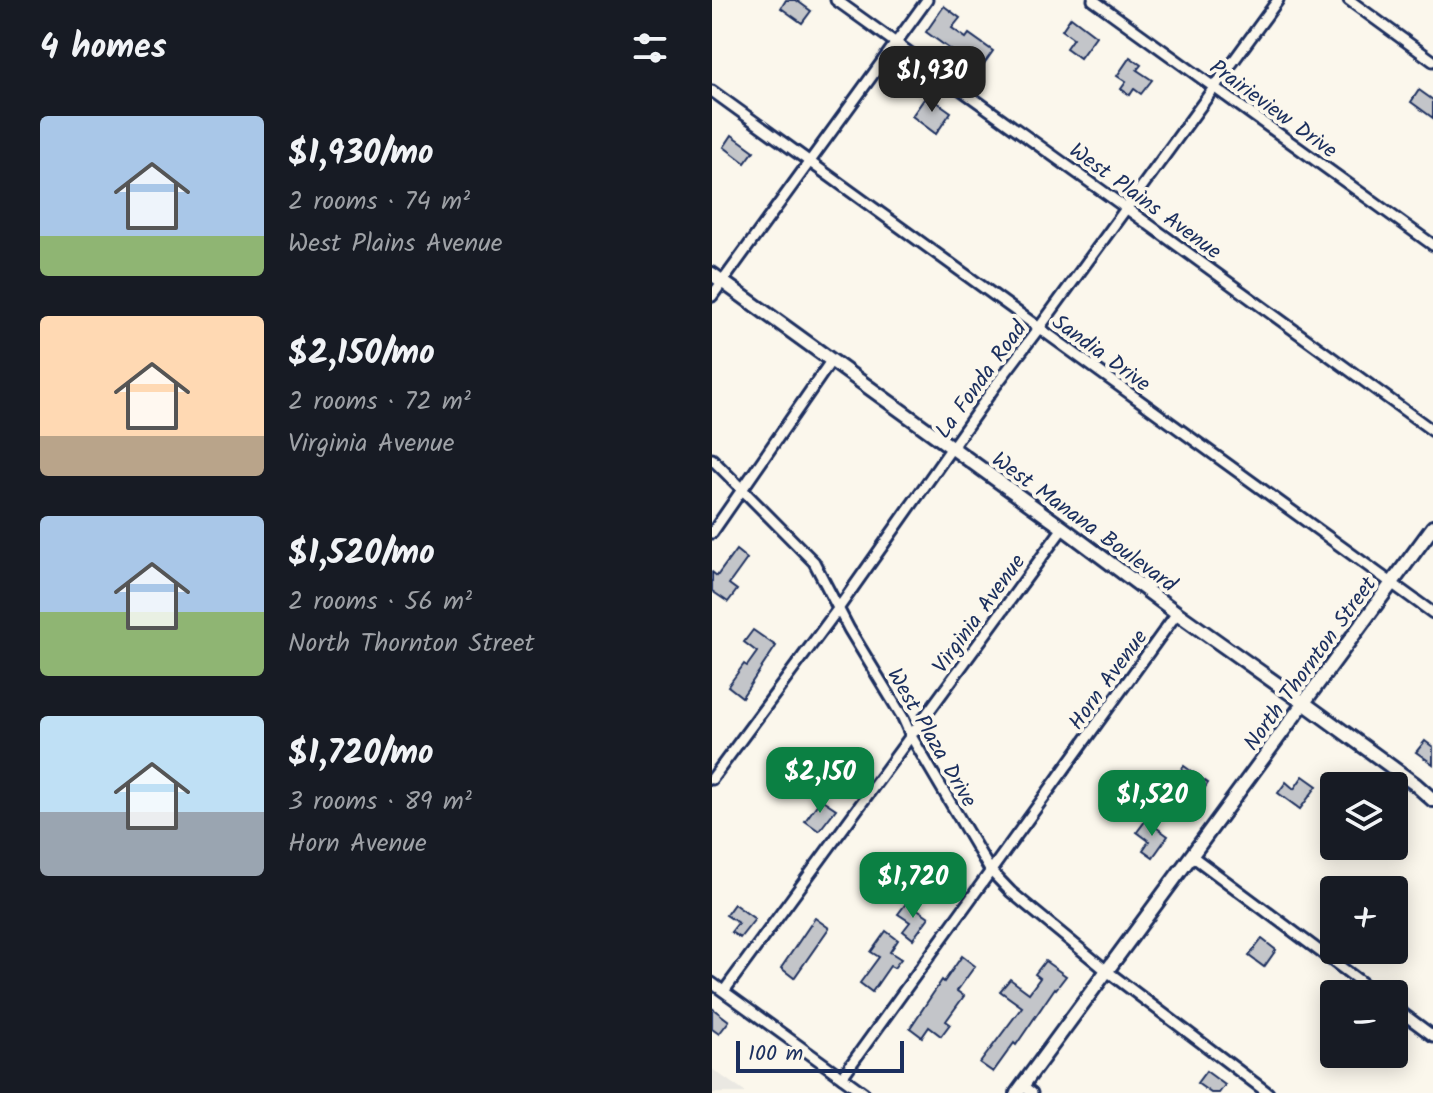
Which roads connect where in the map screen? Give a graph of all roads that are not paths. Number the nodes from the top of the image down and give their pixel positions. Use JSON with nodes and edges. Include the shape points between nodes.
{"nodes":[{"id":1,"x":836,"y":0,"type":"edge"},
{"id":2,"x":927,"y":0,"type":"edge"},
{"id":3,"x":1093,"y":0,"type":"edge"},
{"id":4,"x":1278,"y":0,"type":"edge"},
{"id":5,"x":1349,"y":0,"type":"edge"},
{"id":6,"x":895,"y":44,"type":"junction"},
{"id":7,"x":1433,"y":61,"type":"edge"},
{"id":8,"x":1214,"y":87,"type":"junction"},
{"id":9,"x":712,"y":91,"type":"edge"},
{"id":10,"x":809,"y":163,"type":"junction"},
{"id":11,"x":1126,"y":208,"type":"junction"},
{"id":12,"x":1433,"y":245,"type":"edge"},
{"id":13,"x":717,"y":278,"type":"edge"},
{"id":14,"x":712,"y":296,"type":"edge"},
{"id":15,"x":1039,"y":328,"type":"junction"},
{"id":16,"x":831,"y":361,"type":"junction"},
{"id":17,"x":1433,"y":431,"type":"edge"},
{"id":18,"x":952,"y":448,"type":"junction"},
{"id":19,"x":712,"y":459,"type":"edge"},
{"id":20,"x":742,"y":489,"type":"junction"},
{"id":21,"x":1433,"y":527,"type":"edge"},
{"id":22,"x":1063,"y":528,"type":"junction"},
{"id":23,"x":712,"y":533,"type":"edge"},
{"id":24,"x":1391,"y":583,"type":"junction"},
{"id":25,"x":838,"y":609,"type":"junction"},
{"id":26,"x":1177,"y":613,"type":"junction"},
{"id":27,"x":1433,"y":613,"type":"edge"},
{"id":28,"x":1304,"y":703,"type":"junction"},
{"id":29,"x":911,"y":736,"type":"junction"},
{"id":30,"x":712,"y":779,"type":"edge"},
{"id":31,"x":1433,"y":800,"type":"edge"},
{"id":32,"x":1192,"y":856,"type":"junction"},
{"id":33,"x":990,"y":870,"type":"junction"},
{"id":34,"x":1107,"y":971,"type":"junction"},
{"id":35,"x":1358,"y":980,"type":"edge"},
{"id":36,"x":712,"y":983,"type":"edge"},
{"id":37,"x":724,"y":991,"type":"junction"},
{"id":38,"x":1408,"y":1017,"type":"edge"},
{"id":39,"x":1433,"y":1036,"type":"edge"},
{"id":40,"x":842,"y":1077,"type":"junction"},
{"id":41,"x":1024,"y":1091,"type":"edge"},
{"id":42,"x":864,"y":1093,"type":"edge"},
{"id":43,"x":1268,"y":1093,"type":"edge"}],
"edges":[{"from":1,"to":6,"type":"street","name":"West Plains Avenue"},
{"from":2,"to":6,"type":"street"},
{"from":3,"to":8,"type":"street","name":"Prairieview Drive"},
{"from":4,"to":8,"type":"street","name":"La Fonda Road"},
{"from":5,"to":7,"type":"street"},
{"from":6,"to":10,"type":"street"},
{"from":6,"to":11,"type":"street","name":"West Plains Avenue"},
{"from":8,"to":11,"type":"street","name":"La Fonda Road"},
{"from":8,"to":12,"type":"street","name":"Prairieview Drive"},
{"from":9,"to":10,"type":"street","name":"Sandia Drive"},
{"from":10,"to":13,"type":"street"},
{"from":10,"to":15,"type":"street","name":"Sandia Drive"},
{"from":11,"to":15,"type":"street","name":"La Fonda Road"},
{"from":11,"to":17,"type":"street","name":"West Plains Avenue"},
{"from":13,"to":14,"type":"street"},
{"from":13,"to":16,"type":"street","name":"West Manana Boulevard"},
{"from":15,"to":18,"type":"street","name":"La Fonda Road"},
{"from":15,"to":24,"type":"street","name":"Sandia Drive"},
{"from":16,"to":18,"type":"street","name":"West Manana Boulevard"},
{"from":16,"to":20,"type":"street"},
{"from":18,"to":22,"type":"street","name":"West Manana Boulevard"},
{"from":18,"to":25,"type":"street","name":"La Fonda Road"},
{"from":19,"to":20,"type":"street","name":"West Plaza Drive"},
{"from":20,"to":23,"type":"street"},
{"from":20,"to":25,"type":"street","name":"West Plaza Drive","via":[[814,562]]},
{"from":21,"to":24,"type":"street","name":"North Thornton Street"},
{"from":22,"to":26,"type":"street","name":"West Manana Boulevard"},
{"from":22,"to":29,"type":"street","name":"Virginia Avenue"},
{"from":24,"to":27,"type":"street","name":"Sandia Drive"},
{"from":24,"to":28,"type":"street","name":"North Thornton Street"},
{"from":25,"to":29,"type":"street","name":"West Plaza Drive"},
{"from":25,"to":30,"type":"street","name":"La Fonda Road"},
{"from":26,"to":28,"type":"street","name":"West Manana Boulevard"},
{"from":26,"to":33,"type":"street","name":"Horn Avenue"},
{"from":28,"to":31,"type":"street","name":"West Manana Boulevard"},
{"from":28,"to":32,"type":"street","name":"North Thornton Street"},
{"from":29,"to":33,"type":"street","name":"West Plaza Drive"},
{"from":29,"to":37,"type":"street","name":"Virginia Avenue"},
{"from":32,"to":34,"type":"street","name":"North Thornton Street"},
{"from":32,"to":35,"type":"street"},
{"from":33,"to":34,"type":"street","name":"West Plaza Drive"},
{"from":33,"to":40,"type":"street","name":"Horn Avenue"},
{"from":34,"to":41,"type":"street","name":"North Thornton Street"},
{"from":34,"to":43,"type":"street","name":"West Plaza Drive"},
{"from":36,"to":37,"type":"street"},
{"from":37,"to":40,"type":"street"},
{"from":38,"to":39,"type":"street"},
{"from":40,"to":42,"type":"street"}]}
